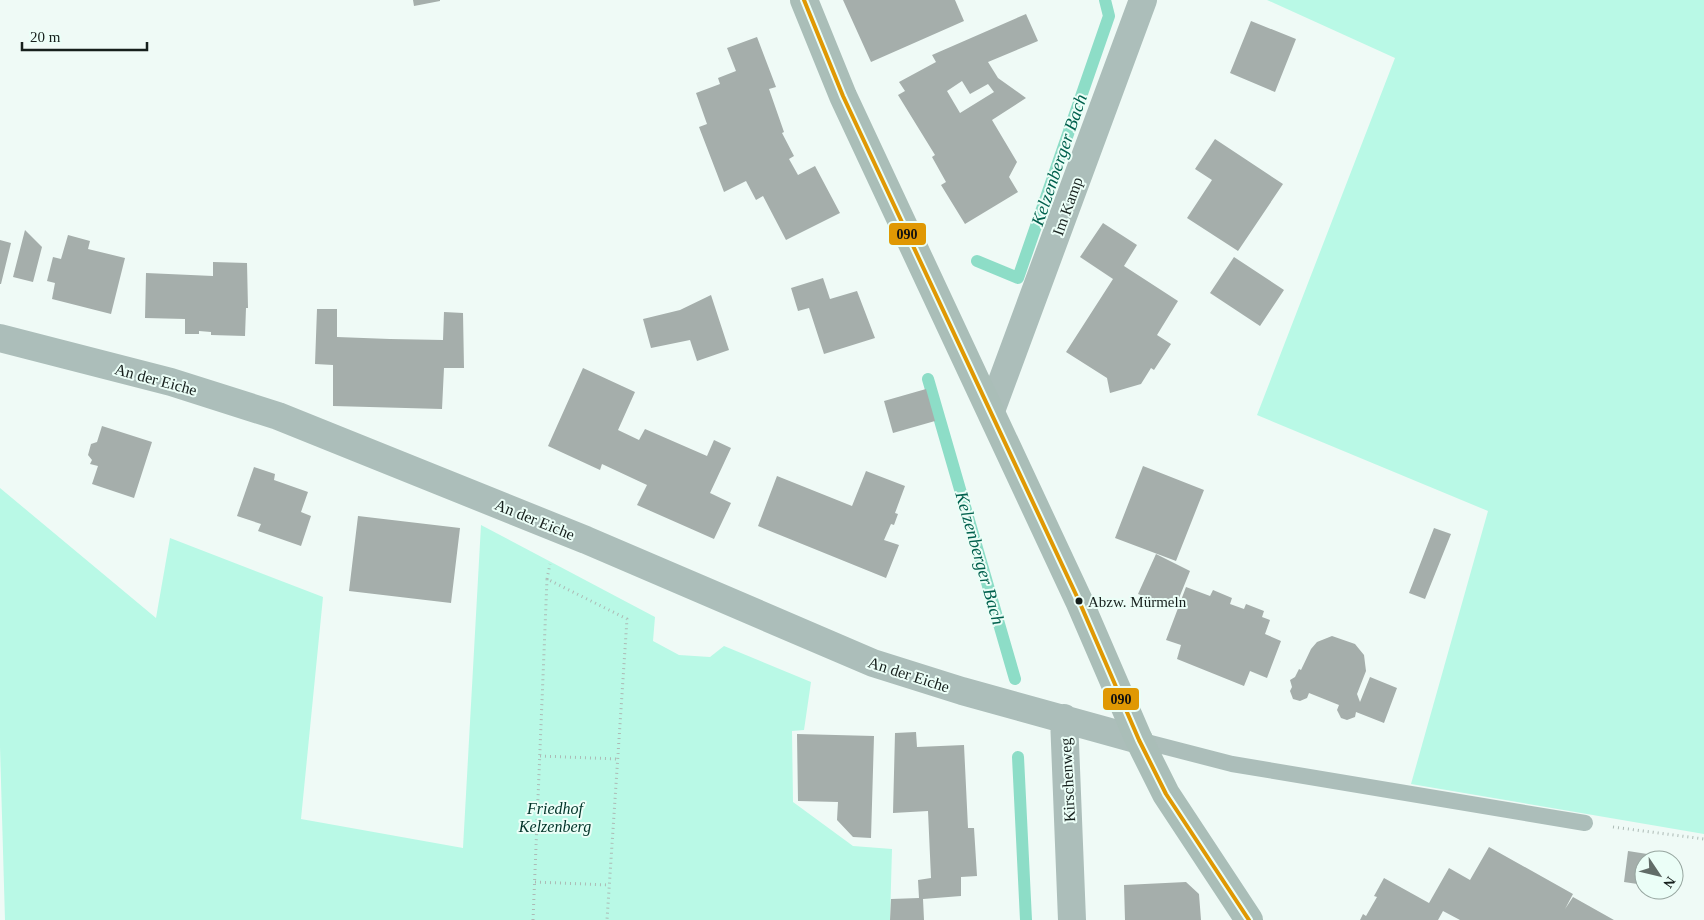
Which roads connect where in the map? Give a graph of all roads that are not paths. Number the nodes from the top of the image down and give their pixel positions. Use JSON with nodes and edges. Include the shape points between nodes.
{"nodes":[{"id":1,"x":804,"y":0,"type":"edge"},
{"id":2,"x":1143,"y":0,"type":"edge"},
{"id":3,"x":0,"y":338,"type":"edge"},
{"id":4,"x":991,"y":411,"type":"junction"},
{"id":5,"x":1064,"y":718,"type":"junction"},
{"id":6,"x":1139,"y":740,"type":"junction"},
{"id":7,"x":1584,"y":823,"type":"road end"},
{"id":8,"x":1072,"y":920,"type":"edge"},
{"id":9,"x":1249,"y":920,"type":"edge"}],
"edges":[{"from":1,"to":4,"type":"main road","via":[[857,127]]},
{"from":2,"to":4,"type":"street","name":"Im Kamp"},
{"from":3,"to":5,"type":"street","name":"An der Eiche","via":[[171,382],[278,416],[586,540],[836,649],[907,675]]},
{"from":4,"to":6,"type":"main road"},
{"from":5,"to":6,"type":"street","name":"Kirschenweg"},
{"from":5,"to":8,"type":"street","name":"Kirschenweg"},
{"from":6,"to":7,"type":"lane","via":[[1232,764]]},
{"from":6,"to":9,"type":"main road","via":[[1166,794]]}]}
